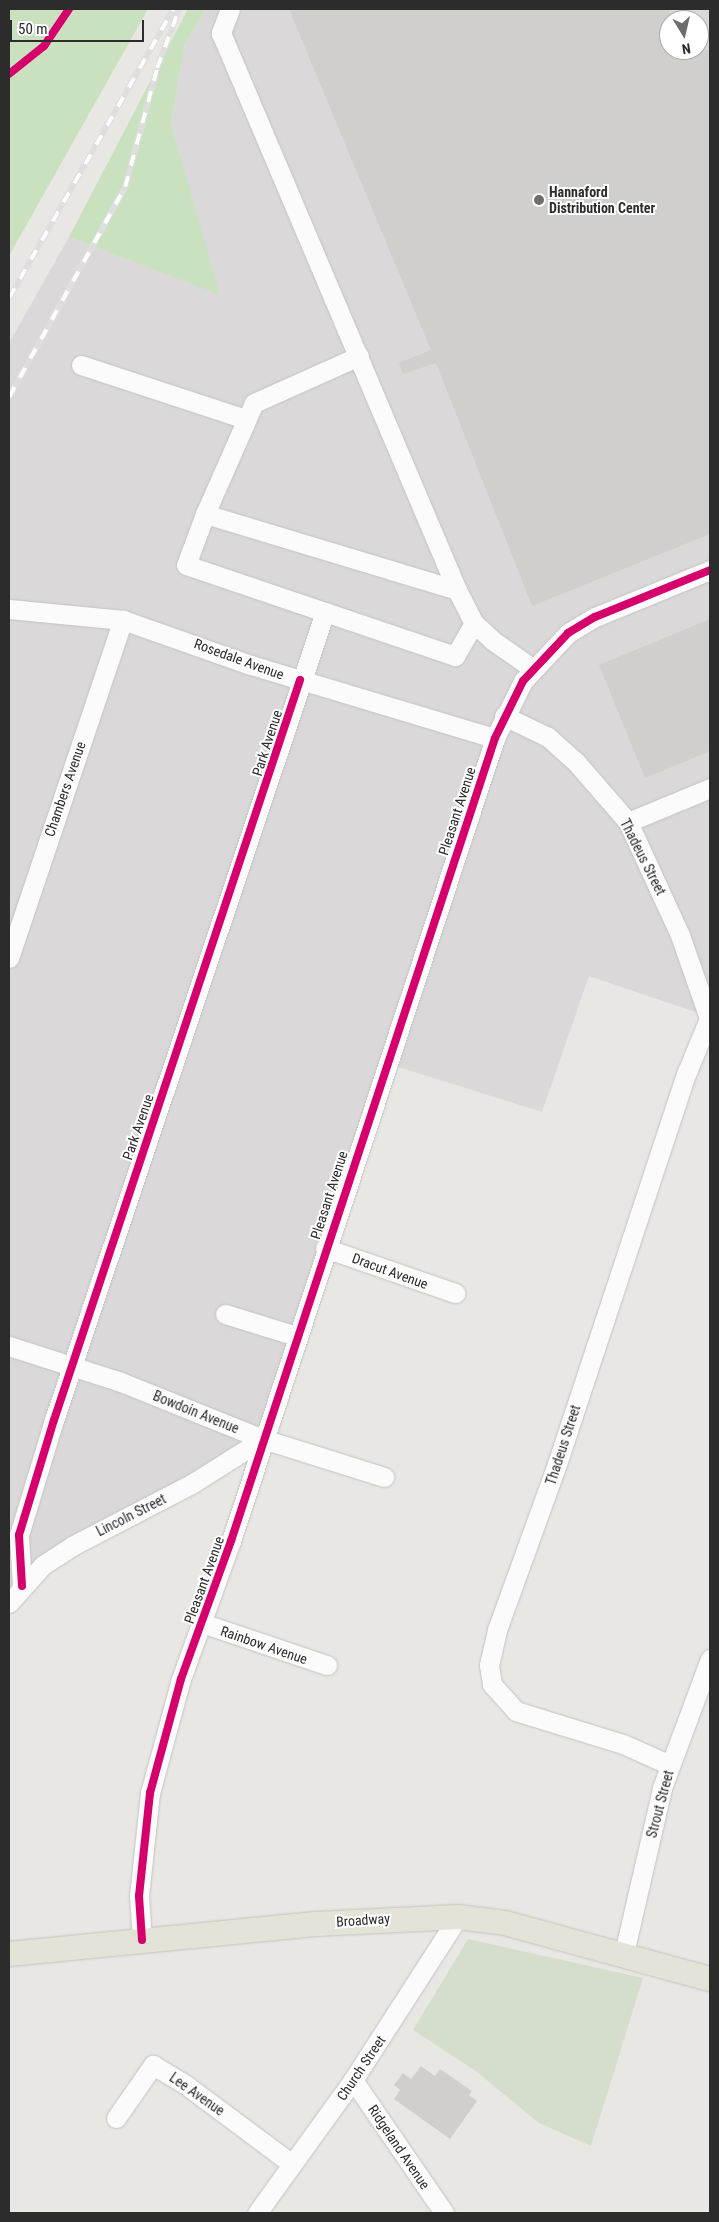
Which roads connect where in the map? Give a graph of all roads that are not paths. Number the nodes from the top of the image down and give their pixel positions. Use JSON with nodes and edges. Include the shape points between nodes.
{"nodes":[{"id":1,"x":230,"y":9,"type":"edge"},
{"id":2,"x":359,"y":356,"type":"junction"},
{"id":3,"x":81,"y":365,"type":"dead end"},
{"id":4,"x":244,"y":420,"type":"junction"},
{"id":5,"x":205,"y":514,"type":"junction"},
{"id":6,"x":710,"y":570,"type":"edge"},
{"id":7,"x":457,"y":590,"type":"junction"},
{"id":8,"x":9,"y":609,"type":"edge"},
{"id":9,"x":325,"y":612,"type":"junction"},
{"id":10,"x":123,"y":620,"type":"junction"},
{"id":11,"x":474,"y":623,"type":"junction"},
{"id":12,"x":532,"y":668,"type":"junction"},
{"id":13,"x":300,"y":680,"type":"junction"},
{"id":14,"x":504,"y":716,"type":"junction"},
{"id":15,"x":495,"y":738,"type":"junction"},
{"id":16,"x":710,"y":788,"type":"edge"},
{"id":17,"x":628,"y":822,"type":"junction"},
{"id":18,"x":9,"y":958,"type":"edge"},
{"id":19,"x":709,"y":1018,"type":"edge"},
{"id":20,"x":325,"y":1248,"type":"junction"},
{"id":21,"x":455,"y":1294,"type":"dead end"},
{"id":22,"x":225,"y":1314,"type":"dead end"},
{"id":23,"x":296,"y":1336,"type":"junction"},
{"id":24,"x":9,"y":1346,"type":"edge"},
{"id":25,"x":72,"y":1368,"type":"junction"},
{"id":26,"x":263,"y":1439,"type":"junction"},
{"id":27,"x":384,"y":1478,"type":"dead end"},
{"id":28,"x":22,"y":1586,"type":"junction"},
{"id":29,"x":9,"y":1603,"type":"edge"},
{"id":30,"x":202,"y":1623,"type":"junction"},
{"id":31,"x":710,"y":1659,"type":"edge"},
{"id":32,"x":327,"y":1665,"type":"dead end"},
{"id":33,"x":670,"y":1765,"type":"junction"},
{"id":34,"x":458,"y":1917,"type":"junction"},
{"id":35,"x":142,"y":1940,"type":"junction"},
{"id":36,"x":9,"y":1954,"type":"edge"},
{"id":37,"x":624,"y":1954,"type":"junction"},
{"id":38,"x":710,"y":1979,"type":"edge"},
{"id":39,"x":353,"y":2080,"type":"junction"},
{"id":40,"x":116,"y":2118,"type":"dead end"},
{"id":41,"x":292,"y":2164,"type":"junction"},
{"id":42,"x":257,"y":2213,"type":"edge"},
{"id":43,"x":444,"y":2213,"type":"edge"}],
"edges":[{"from":1,"to":2,"type":"street","via":[[221,33]]},
{"from":2,"to":4,"type":"street","via":[[254,403]]},
{"from":2,"to":7,"type":"street"},
{"from":3,"to":4,"type":"street"},
{"from":4,"to":5,"type":"street"},
{"from":5,"to":7,"type":"street"},
{"from":5,"to":9,"type":"street","via":[[186,564]]},
{"from":6,"to":12,"type":"street","name":"Pleasant Avenue","via":[[595,617],[568,633]]},
{"from":7,"to":11,"type":"street"},
{"from":8,"to":10,"type":"street","name":"Rosedale Avenue"},
{"from":9,"to":11,"type":"street","via":[[455,656]]},
{"from":9,"to":13,"type":"street","name":"Park Avenue"},
{"from":10,"to":13,"type":"street","name":"Rosedale Avenue"},
{"from":10,"to":18,"type":"street","name":"Chambers Avenue"},
{"from":11,"to":12,"type":"street"},
{"from":12,"to":14,"type":"street","name":"Pleasant Avenue"},
{"from":13,"to":15,"type":"street","name":"Rosedale Avenue"},
{"from":13,"to":25,"type":"street","name":"Park Avenue"},
{"from":14,"to":15,"type":"street","name":"Pleasant Avenue"},
{"from":14,"to":17,"type":"street","name":"Thadeus Street","via":[[548,738],[576,762]]},
{"from":15,"to":20,"type":"street","name":"Pleasant Avenue"},
{"from":16,"to":17,"type":"street"},
{"from":17,"to":19,"type":"street","name":"Thadeus Street","via":[[680,935]]},
{"from":19,"to":33,"type":"street","name":"Thadeus Street","via":[[498,1627],[489,1665],[492,1684],[516,1711],[623,1744]]},
{"from":20,"to":21,"type":"street","name":"Dracut Avenue"},
{"from":20,"to":23,"type":"street","name":"Pleasant Avenue"},
{"from":22,"to":23,"type":"street"},
{"from":23,"to":26,"type":"street","name":"Pleasant Avenue"},
{"from":24,"to":25,"type":"street","name":"Bowdoin Avenue"},
{"from":25,"to":26,"type":"street","name":"Bowdoin Avenue","via":[[121,1382]]},
{"from":25,"to":28,"type":"street","name":"Park Avenue","via":[[19,1535]]},
{"from":26,"to":27,"type":"street","name":"Bowdoin Avenue"},
{"from":26,"to":28,"type":"street","name":"Lincoln Street","via":[[193,1483],[99,1529],[43,1565]]},
{"from":26,"to":30,"type":"street","name":"Pleasant Avenue"},
{"from":28,"to":29,"type":"street","name":"Lincoln Street"},
{"from":30,"to":32,"type":"street","name":"Rainbow Avenue"},
{"from":30,"to":35,"type":"street","name":"Pleasant Avenue","via":[[181,1679],[150,1793],[140,1896]]},
{"from":31,"to":33,"type":"street","name":"Strout Street"},
{"from":33,"to":37,"type":"street","name":"Strout Street"},
{"from":34,"to":35,"type":"main road","name":"Broadway","via":[[401,1917]]},
{"from":34,"to":37,"type":"main road","name":"Broadway","via":[[505,1923]]},
{"from":34,"to":39,"type":"street","name":"Church Street"},
{"from":35,"to":36,"type":"main road","name":"Broadway"},
{"from":37,"to":38,"type":"main road","name":"Broadway"},
{"from":39,"to":41,"type":"street","name":"Church Street"},
{"from":39,"to":43,"type":"street","name":"Ridgeland Avenue"},
{"from":40,"to":41,"type":"street","name":"Lee Avenue","via":[[153,2065],[186,2084]]},
{"from":41,"to":42,"type":"street","name":"Church Street"}]}
